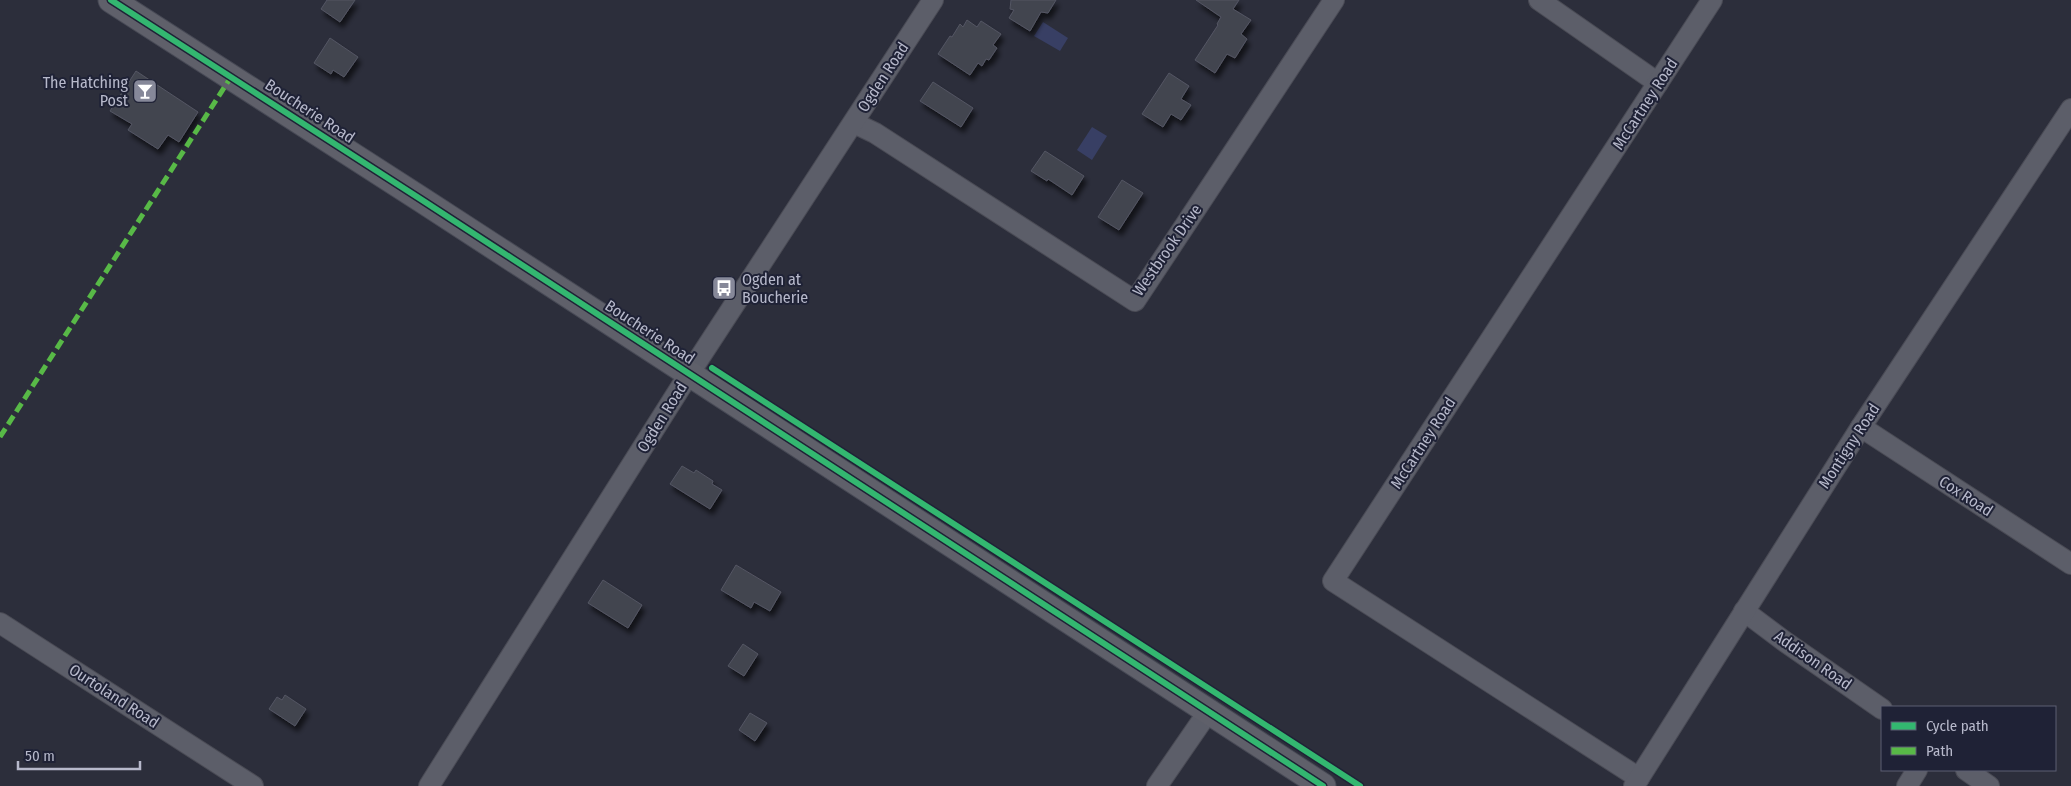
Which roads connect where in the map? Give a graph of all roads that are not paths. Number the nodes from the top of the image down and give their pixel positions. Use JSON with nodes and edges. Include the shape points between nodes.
{"nodes":[{"id":1,"x":111,"y":0,"type":"edge"},
{"id":2,"x":933,"y":0,"type":"edge"},
{"id":3,"x":1334,"y":0,"type":"edge"},
{"id":4,"x":1539,"y":0,"type":"edge"},
{"id":5,"x":1712,"y":0,"type":"edge"},
{"id":6,"x":1658,"y":83,"type":"junction"},
{"id":7,"x":2071,"y":109,"type":"edge"},
{"id":8,"x":854,"y":124,"type":"junction"},
{"id":9,"x":689,"y":374,"type":"junction"},
{"id":10,"x":1861,"y":427,"type":"junction"},
{"id":11,"x":2071,"y":564,"type":"edge"},
{"id":12,"x":1744,"y":611,"type":"junction"},
{"id":13,"x":0,"y":623,"type":"edge"},
{"id":14,"x":1881,"y":708,"type":"edge"},
{"id":15,"x":1208,"y":712,"type":"junction"},
{"id":16,"x":1916,"y":771,"type":"edge"},
{"id":17,"x":1967,"y":771,"type":"edge"},
{"id":18,"x":1636,"y":782,"type":"edge"},
{"id":19,"x":253,"y":786,"type":"edge"},
{"id":20,"x":429,"y":786,"type":"edge"},
{"id":21,"x":1157,"y":786,"type":"edge"},
{"id":22,"x":1324,"y":786,"type":"edge"},
{"id":23,"x":1907,"y":786,"type":"edge"},
{"id":24,"x":1989,"y":786,"type":"edge"}],
"edges":[{"from":1,"to":9,"type":"main road","name":"Boucherie Road"},
{"from":2,"to":8,"type":"street","name":"Ogden Road"},
{"from":3,"to":8,"type":"street","name":"Westbrook Drive","via":[[1135,301],[875,133]]},
{"from":4,"to":6,"type":"street"},
{"from":5,"to":6,"type":"street","name":"McCartney Road"},
{"from":6,"to":18,"type":"street","name":"McCartney Road","via":[[1333,581]]},
{"from":7,"to":10,"type":"street","name":"Montigny Road"},
{"from":8,"to":9,"type":"street","name":"Ogden Road"},
{"from":9,"to":15,"type":"main road","name":"Boucherie Road"},
{"from":9,"to":20,"type":"street","name":"Ogden Road"},
{"from":10,"to":11,"type":"street","name":"Cox Road"},
{"from":10,"to":12,"type":"street","name":"Montigny Road"},
{"from":12,"to":14,"type":"street","name":"Addison Road"},
{"from":12,"to":18,"type":"street","name":"Montigny Road"},
{"from":13,"to":19,"type":"street","name":"Ourtoland Road"},
{"from":15,"to":21,"type":"street"},
{"from":15,"to":22,"type":"main road","name":"Boucherie Road"},
{"from":16,"to":23,"type":"street"},
{"from":17,"to":24,"type":"street"}]}
